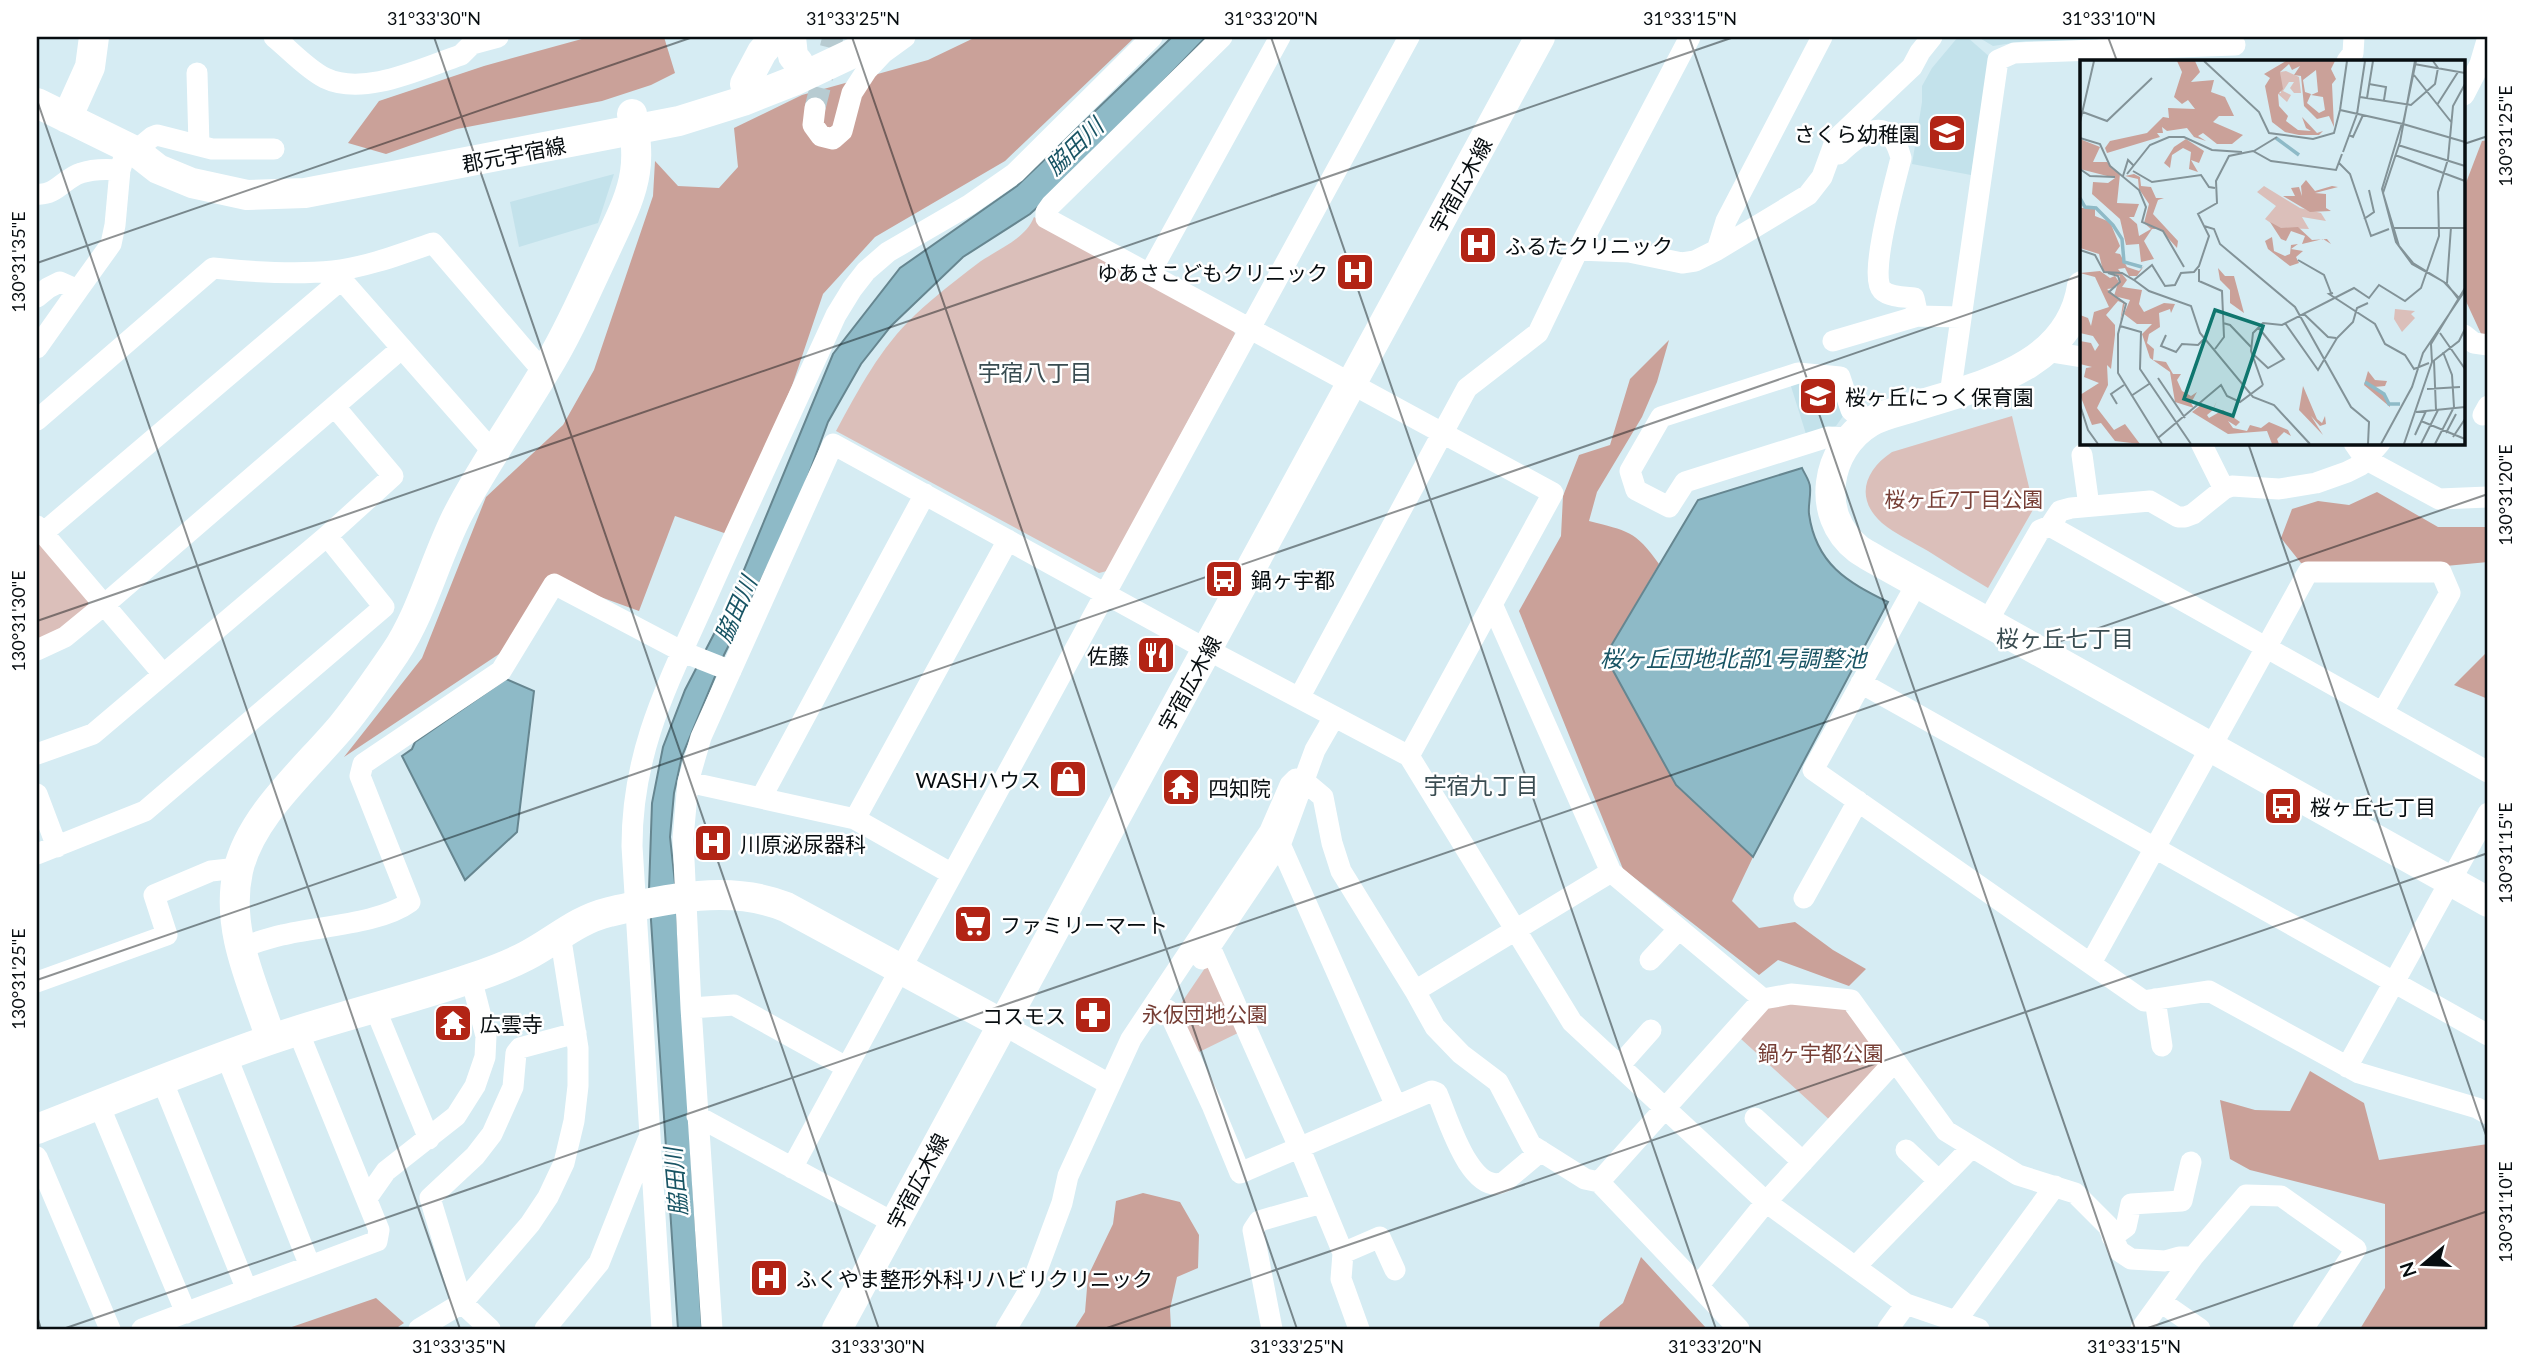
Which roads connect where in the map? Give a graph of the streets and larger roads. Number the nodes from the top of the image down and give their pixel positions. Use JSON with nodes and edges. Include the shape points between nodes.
{"nodes":[{"id":1,"x":94,"y":37,"type":"edge"},
{"id":2,"x":274,"y":37,"type":"edge"},
{"id":3,"x":498,"y":37,"type":"edge"},
{"id":4,"x":775,"y":37,"type":"edge"},
{"id":5,"x":887,"y":37,"type":"edge"},
{"id":6,"x":905,"y":37,"type":"edge"},
{"id":7,"x":1152,"y":37,"type":"edge"},
{"id":8,"x":1222,"y":37,"type":"edge"},
{"id":9,"x":1280,"y":37,"type":"edge"},
{"id":10,"x":1409,"y":37,"type":"edge"},
{"id":11,"x":1541,"y":37,"type":"edge"},
{"id":12,"x":1690,"y":37,"type":"edge"},
{"id":13,"x":1822,"y":37,"type":"edge"},
{"id":14,"x":1933,"y":37,"type":"edge"},
{"id":15,"x":2488,"y":37,"type":"edge"},
{"id":16,"x":467,"y":41,"type":"edge"},
{"id":17,"x":844,"y":47,"type":"edge"},
{"id":18,"x":2235,"y":48,"type":"edge"},
{"id":19,"x":2119,"y":49,"type":"edge"},
{"id":20,"x":794,"y":50,"type":"edge"},
{"id":21,"x":197,"y":73,"type":"dead end"},
{"id":22,"x":745,"y":84,"type":"junction"},
{"id":23,"x":2466,"y":91,"type":"edge"},
{"id":24,"x":37,"y":103,"type":"edge"},
{"id":25,"x":815,"y":108,"type":"tunnel mouth"},
{"id":26,"x":67,"y":118,"type":"junction"},
{"id":27,"x":633,"y":122,"type":"junction"},
{"id":28,"x":199,"y":145,"type":"junction"},
{"id":29,"x":274,"y":149,"type":"dead end"},
{"id":30,"x":127,"y":156,"type":"junction"},
{"id":31,"x":1827,"y":164,"type":"junction"},
{"id":32,"x":37,"y":194,"type":"edge"},
{"id":33,"x":1578,"y":250,"type":"junction"},
{"id":34,"x":1717,"y":250,"type":"junction"},
{"id":35,"x":1150,"y":274,"type":"junction"},
{"id":36,"x":338,"y":275,"type":"junction"},
{"id":37,"x":78,"y":290,"type":"junction"},
{"id":38,"x":2080,"y":292,"type":"edge"},
{"id":39,"x":37,"y":297,"type":"edge"},
{"id":40,"x":1918,"y":316,"type":"junction"},
{"id":41,"x":1961,"y":317,"type":"junction"},
{"id":42,"x":1250,"y":327,"type":"junction"},
{"id":43,"x":1833,"y":341,"type":"dead end"},
{"id":44,"x":37,"y":348,"type":"edge"},
{"id":45,"x":401,"y":348,"type":"junction"},
{"id":46,"x":2045,"y":351,"type":"junction"},
{"id":47,"x":2080,"y":357,"type":"edge"},
{"id":48,"x":547,"y":369,"type":"junction"},
{"id":49,"x":1353,"y":383,"type":"junction"},
{"id":50,"x":1950,"y":395,"type":"junction"},
{"id":51,"x":335,"y":407,"type":"junction"},
{"id":52,"x":37,"y":420,"type":"edge"},
{"id":53,"x":1858,"y":431,"type":"junction"},
{"id":54,"x":1442,"y":432,"type":"junction"},
{"id":55,"x":2202,"y":444,"type":"edge"},
{"id":56,"x":2377,"y":444,"type":"edge"},
{"id":57,"x":2359,"y":451,"type":"edge"},
{"id":58,"x":494,"y":453,"type":"junction"},
{"id":59,"x":2082,"y":456,"type":"dead end"},
{"id":60,"x":2224,"y":489,"type":"junction"},
{"id":61,"x":925,"y":494,"type":"junction"},
{"id":62,"x":2488,"y":497,"type":"edge"},
{"id":63,"x":2090,"y":506,"type":"junction"},
{"id":64,"x":2050,"y":526,"type":"junction"},
{"id":65,"x":40,"y":529,"type":"edge"},
{"id":66,"x":327,"y":536,"type":"junction"},
{"id":67,"x":1008,"y":540,"type":"junction"},
{"id":68,"x":1917,"y":583,"type":"junction"},
{"id":69,"x":1105,"y":593,"type":"junction"},
{"id":70,"x":1492,"y":604,"type":"junction"},
{"id":71,"x":104,"y":605,"type":"junction"},
{"id":72,"x":1987,"y":622,"type":"junction"},
{"id":73,"x":2266,"y":648,"type":"junction"},
{"id":74,"x":37,"y":650,"type":"edge"},
{"id":75,"x":1208,"y":650,"type":"junction"},
{"id":76,"x":687,"y":653,"type":"junction"},
{"id":77,"x":727,"y":669,"type":"junction"},
{"id":78,"x":163,"y":674,"type":"junction"},
{"id":79,"x":1861,"y":683,"type":"junction"},
{"id":80,"x":1299,"y":698,"type":"junction"},
{"id":81,"x":2383,"y":712,"type":"junction"},
{"id":82,"x":1334,"y":717,"type":"junction"},
{"id":83,"x":2211,"y":747,"type":"junction"},
{"id":84,"x":37,"y":754,"type":"edge"},
{"id":85,"x":1409,"y":756,"type":"junction"},
{"id":86,"x":2488,"y":772,"type":"edge"},
{"id":87,"x":1304,"y":781,"type":"junction"},
{"id":88,"x":688,"y":782,"type":"junction"},
{"id":89,"x":37,"y":794,"type":"edge"},
{"id":90,"x":761,"y":798,"type":"junction"},
{"id":91,"x":1858,"y":801,"type":"junction"},
{"id":92,"x":2488,"y":813,"type":"edge"},
{"id":93,"x":855,"y":819,"type":"junction"},
{"id":94,"x":1280,"y":844,"type":"junction"},
{"id":95,"x":2155,"y":848,"type":"junction"},
{"id":96,"x":47,"y":850,"type":"edge"},
{"id":97,"x":239,"y":868,"type":"junction"},
{"id":98,"x":1611,"y":872,"type":"junction"},
{"id":99,"x":952,"y":874,"type":"junction"},
{"id":100,"x":2450,"y":880,"type":"junction"},
{"id":101,"x":682,"y":898,"type":"junction"},
{"id":102,"x":1804,"y":898,"type":"dead end"},
{"id":103,"x":2488,"y":902,"type":"edge"},
{"id":104,"x":638,"y":907,"type":"junction"},
{"id":105,"x":1679,"y":929,"type":"junction"},
{"id":106,"x":1515,"y":930,"type":"junction"},
{"id":107,"x":560,"y":934,"type":"junction"},
{"id":108,"x":1210,"y":947,"type":"junction"},
{"id":109,"x":240,"y":948,"type":"junction"},
{"id":110,"x":1650,"y":960,"type":"dead end"},
{"id":111,"x":2091,"y":963,"type":"junction"},
{"id":112,"x":900,"y":969,"type":"junction"},
{"id":113,"x":471,"y":978,"type":"junction"},
{"id":114,"x":37,"y":982,"type":"edge"},
{"id":115,"x":2394,"y":982,"type":"junction"},
{"id":116,"x":1415,"y":991,"type":"junction"},
{"id":117,"x":1763,"y":999,"type":"junction"},
{"id":118,"x":2155,"y":999,"type":"junction"},
{"id":119,"x":374,"y":1008,"type":"junction"},
{"id":120,"x":691,"y":1008,"type":"junction"},
{"id":121,"x":1168,"y":1010,"type":"junction"},
{"id":122,"x":1002,"y":1024,"type":"junction"},
{"id":123,"x":1651,"y":1030,"type":"dead end"},
{"id":124,"x":576,"y":1033,"type":"junction"},
{"id":125,"x":285,"y":1035,"type":"junction"},
{"id":126,"x":2488,"y":1035,"type":"edge"},
{"id":127,"x":2162,"y":1046,"type":"dead end"},
{"id":128,"x":226,"y":1055,"type":"junction"},
{"id":129,"x":1895,"y":1061,"type":"junction"},
{"id":130,"x":1619,"y":1066,"type":"junction"},
{"id":131,"x":846,"y":1067,"type":"junction"},
{"id":132,"x":2347,"y":1067,"type":"junction"},
{"id":133,"x":162,"y":1080,"type":"junction"},
{"id":134,"x":1109,"y":1084,"type":"junction"},
{"id":135,"x":99,"y":1105,"type":"junction"},
{"id":136,"x":1396,"y":1106,"type":"junction"},
{"id":137,"x":1665,"y":1109,"type":"junction"},
{"id":138,"x":2488,"y":1114,"type":"edge"},
{"id":139,"x":698,"y":1116,"type":"junction"},
{"id":140,"x":1755,"y":1118,"type":"dead end"},
{"id":141,"x":37,"y":1129,"type":"edge"},
{"id":142,"x":1105,"y":1130,"type":"dead end"},
{"id":143,"x":650,"y":1135,"type":"junction"},
{"id":144,"x":429,"y":1139,"type":"junction"},
{"id":145,"x":1299,"y":1147,"type":"junction"},
{"id":146,"x":1972,"y":1147,"type":"junction"},
{"id":147,"x":1906,"y":1150,"type":"dead end"},
{"id":148,"x":1541,"y":1151,"type":"junction"},
{"id":149,"x":37,"y":1157,"type":"edge"},
{"id":150,"x":1803,"y":1162,"type":"junction"},
{"id":151,"x":2191,"y":1162,"type":"dead end"},
{"id":152,"x":792,"y":1168,"type":"junction"},
{"id":153,"x":1939,"y":1181,"type":"junction"},
{"id":154,"x":1599,"y":1182,"type":"junction"},
{"id":155,"x":2055,"y":1186,"type":"junction"},
{"id":156,"x":367,"y":1198,"type":"junction"},
{"id":157,"x":1766,"y":1202,"type":"junction"},
{"id":158,"x":1322,"y":1203,"type":"junction"},
{"id":159,"x":894,"y":1223,"type":"junction"},
{"id":160,"x":2112,"y":1237,"type":"junction"},
{"id":161,"x":1343,"y":1253,"type":"junction"},
{"id":162,"x":2193,"y":1257,"type":"junction"},
{"id":163,"x":310,"y":1266,"type":"junction"},
{"id":164,"x":1855,"y":1267,"type":"junction"},
{"id":165,"x":1395,"y":1270,"type":"dead end"},
{"id":166,"x":1698,"y":1286,"type":"junction"},
{"id":167,"x":247,"y":1290,"type":"junction"},
{"id":168,"x":2161,"y":1302,"type":"junction"},
{"id":169,"x":462,"y":1303,"type":"junction"},
{"id":170,"x":1906,"y":1304,"type":"junction"},
{"id":171,"x":186,"y":1313,"type":"junction"},
{"id":172,"x":1956,"y":1321,"type":"junction"},
{"id":173,"x":110,"y":1329,"type":"edge"},
{"id":174,"x":142,"y":1329,"type":"edge"},
{"id":175,"x":419,"y":1329,"type":"edge"},
{"id":176,"x":490,"y":1329,"type":"edge"},
{"id":177,"x":545,"y":1329,"type":"edge"},
{"id":178,"x":662,"y":1329,"type":"edge"},
{"id":179,"x":712,"y":1329,"type":"edge"},
{"id":180,"x":837,"y":1329,"type":"edge"},
{"id":181,"x":1006,"y":1329,"type":"edge"},
{"id":182,"x":1272,"y":1329,"type":"edge"},
{"id":183,"x":1359,"y":1329,"type":"edge"},
{"id":184,"x":1739,"y":1329,"type":"edge"},
{"id":185,"x":1888,"y":1329,"type":"edge"},
{"id":186,"x":1979,"y":1329,"type":"edge"},
{"id":187,"x":2141,"y":1329,"type":"edge"},
{"id":188,"x":2200,"y":1329,"type":"edge"},
{"id":189,"x":2303,"y":1329,"type":"edge"}],
"edges":[{"from":1,"to":26,"type":"street","via":[[90,67]]},
{"from":2,"to":16,"type":"street","via":[[324,77],[366,85],[461,55]]},
{"from":3,"to":16,"type":"street"},
{"from":4,"to":22,"type":"street"},
{"from":5,"to":17,"type":"street","name":"郡元宇宿線"},
{"from":6,"to":25,"type":"street","via":[[867,70],[852,93],[842,131],[833,139],[821,136],[813,125]]},
{"from":7,"to":76,"type":"street","via":[[1015,173],[888,252],[852,289],[836,315]]},
{"from":8,"to":35,"type":"street","via":[[1046,212],[1046,218]]},
{"from":9,"to":35,"type":"street"},
{"from":10,"to":42,"type":"street"},
{"from":11,"to":49,"type":"street","name":"宇宿広木線"},
{"from":12,"to":33,"type":"street"},
{"from":13,"to":34,"type":"street","via":[[1726,221]]},
{"from":14,"to":31,"type":"street","via":[[1912,68],[1836,139]]},
{"from":15,"to":23,"type":"street"},
{"from":17,"to":20,"type":"street","name":"郡元宇宿線"},
{"from":17,"to":27,"type":"street","name":"郡元宇宿線","via":[[743,102],[679,121]]},
{"from":18,"to":19,"type":"street"},
{"from":19,"to":41,"type":"street","via":[[2014,53],[1998,60]]},
{"from":20,"to":22,"type":"street","name":"郡元宇宿線"},
{"from":21,"to":28,"type":"street"},
{"from":22,"to":27,"type":"street","name":"郡元宇宿線"},
{"from":24,"to":26,"type":"street","name":"郡元宇宿線"},
{"from":26,"to":30,"type":"street","name":"郡元宇宿線"},
{"from":27,"to":30,"type":"street","name":"郡元宇宿線","via":[[347,186],[274,195],[247,195],[192,183]]},
{"from":27,"to":48,"type":"street","via":[[637,153],[632,189]]},
{"from":28,"to":29,"type":"street"},
{"from":28,"to":30,"type":"street","via":[[158,135]]},
{"from":30,"to":32,"type":"street","via":[[108,169],[82,172],[52,192]]},
{"from":30,"to":37,"type":"street","via":[[111,244]]},
{"from":31,"to":34,"type":"street","via":[[1808,195]]},
{"from":31,"to":40,"type":"street","via":[[1857,137],[1876,130],[1886,131],[1898,145],[1901,158],[1879,253],[1878,279],[1885,293],[1914,298]]},
{"from":33,"to":34,"type":"street","via":[[1629,252],[1682,263]]},
{"from":33,"to":54,"type":"street","via":[[1538,333],[1467,388]]},
{"from":35,"to":42,"type":"street"},
{"from":36,"to":45,"type":"street"},
{"from":36,"to":48,"type":"street","via":[[433,243],[535,362]]},
{"from":36,"to":52,"type":"street","via":[[213,268]]},
{"from":36,"to":65,"type":"street"},
{"from":37,"to":39,"type":"street","via":[[60,282]]},
{"from":37,"to":44,"type":"street"},
{"from":38,"to":46,"type":"street","via":[[2061,334]]},
{"from":40,"to":41,"type":"street"},
{"from":40,"to":43,"type":"street"},
{"from":41,"to":50,"type":"street"},
{"from":42,"to":49,"type":"street"},
{"from":42,"to":69,"type":"street"},
{"from":45,"to":51,"type":"street"},
{"from":45,"to":58,"type":"street"},
{"from":46,"to":47,"type":"street"},
{"from":46,"to":50,"type":"street","via":[[2024,368]]},
{"from":48,"to":58,"type":"street"},
{"from":49,"to":54,"type":"street"},
{"from":49,"to":75,"type":"street","name":"宇宿広木線"},
{"from":50,"to":53,"type":"street","via":[[1885,416]]},
{"from":51,"to":66,"type":"street","via":[[393,476]]},
{"from":51,"to":71,"type":"street"},
{"from":53,"to":53,"type":"street","via":[[1685,482],[1669,507],[1636,490],[1629,471],[1661,417],[1798,373],[1840,377]]},
{"from":53,"to":68,"type":"street","via":[[1833,466],[1830,501],[1835,516],[1856,548]]},
{"from":54,"to":70,"type":"street","via":[[1553,493]]},
{"from":54,"to":80,"type":"street"},
{"from":55,"to":60,"type":"street"},
{"from":56,"to":57,"type":"street"},
{"from":57,"to":60,"type":"street","via":[[2361,465],[2300,486]]},
{"from":57,"to":62,"type":"street","via":[[2439,499]]},
{"from":58,"to":97,"type":"street","via":[[456,517],[395,652],[344,723],[253,832]]},
{"from":59,"to":63,"type":"street"},
{"from":60,"to":63,"type":"street","via":[[2185,517],[2150,502]]},
{"from":61,"to":67,"type":"street"},
{"from":61,"to":77,"type":"street","via":[[833,444]]},
{"from":61,"to":90,"type":"street"},
{"from":63,"to":64,"type":"street","via":[[2060,511]]},
{"from":64,"to":72,"type":"street","via":[[2040,530]]},
{"from":64,"to":73,"type":"street"},
{"from":65,"to":71,"type":"street"},
{"from":66,"to":78,"type":"street"},
{"from":66,"to":96,"type":"street","via":[[384,607],[145,811]]},
{"from":67,"to":69,"type":"street"},
{"from":67,"to":93,"type":"street"},
{"from":68,"to":72,"type":"street"},
{"from":68,"to":79,"type":"street"},
{"from":69,"to":75,"type":"street"},
{"from":69,"to":99,"type":"street"},
{"from":70,"to":85,"type":"street"},
{"from":70,"to":98,"type":"street"},
{"from":71,"to":74,"type":"street","via":[[65,637]]},
{"from":71,"to":78,"type":"street"},
{"from":72,"to":83,"type":"street"},
{"from":73,"to":81,"type":"street"},
{"from":73,"to":81,"type":"street","via":[[2308,572],[2441,572],[2450,593]]},
{"from":73,"to":83,"type":"street"},
{"from":75,"to":80,"type":"street"},
{"from":75,"to":122,"type":"street","name":"宇宿広木線"},
{"from":76,"to":77,"type":"street"},
{"from":76,"to":104,"type":"street","via":[[650,726],[635,787],[632,846]]},
{"from":76,"to":109,"type":"street","via":[[554,584],[501,671],[363,764],[360,776],[410,902],[368,918],[283,934]]},
{"from":77,"to":88,"type":"street"},
{"from":78,"to":84,"type":"street","via":[[93,734]]},
{"from":79,"to":91,"type":"street","via":[[1813,770]]},
{"from":79,"to":95,"type":"street"},
{"from":80,"to":82,"type":"street"},
{"from":81,"to":86,"type":"street"},
{"from":82,"to":85,"type":"street"},
{"from":82,"to":87,"type":"street"},
{"from":83,"to":95,"type":"street"},
{"from":83,"to":100,"type":"street"},
{"from":85,"to":106,"type":"street"},
{"from":87,"to":94,"type":"street"},
{"from":87,"to":116,"type":"street","via":[[1323,797],[1342,871]]},
{"from":87,"to":134,"type":"street","via":[[1297,779],[1290,785],[1270,831],[1131,1039]]},
{"from":88,"to":90,"type":"street"},
{"from":88,"to":101,"type":"street"},
{"from":89,"to":96,"type":"street"},
{"from":90,"to":93,"type":"street"},
{"from":91,"to":102,"type":"street"},
{"from":91,"to":111,"type":"street"},
{"from":92,"to":100,"type":"street"},
{"from":93,"to":99,"type":"street"},
{"from":94,"to":108,"type":"street"},
{"from":94,"to":136,"type":"street"},
{"from":95,"to":111,"type":"street"},
{"from":95,"to":115,"type":"street"},
{"from":97,"to":109,"type":"street","via":[[233,907]]},
{"from":97,"to":114,"type":"street","via":[[211,871],[154,895],[167,935]]},
{"from":98,"to":105,"type":"street"},
{"from":98,"to":106,"type":"street"},
{"from":99,"to":112,"type":"street"},
{"from":100,"to":103,"type":"street"},
{"from":100,"to":115,"type":"street"},
{"from":101,"to":104,"type":"street"},
{"from":101,"to":112,"type":"street","via":[[714,895],[768,900]]},
{"from":101,"to":120,"type":"street"},
{"from":104,"to":107,"type":"street","via":[[592,917]]},
{"from":104,"to":143,"type":"street"},
{"from":105,"to":110,"type":"street"},
{"from":105,"to":117,"type":"street"},
{"from":106,"to":116,"type":"street"},
{"from":106,"to":130,"type":"street","via":[[1572,1022]]},
{"from":107,"to":113,"type":"street","via":[[527,956]]},
{"from":107,"to":124,"type":"street"},
{"from":108,"to":121,"type":"street"},
{"from":108,"to":145,"type":"street"},
{"from":109,"to":125,"type":"street"},
{"from":111,"to":118,"type":"street","via":[[2144,1000]]},
{"from":112,"to":122,"type":"street"},
{"from":112,"to":131,"type":"street"},
{"from":113,"to":119,"type":"street"},
{"from":113,"to":144,"type":"street","via":[[486,1035],[485,1057],[464,1106]]},
{"from":115,"to":126,"type":"street"},
{"from":115,"to":132,"type":"street"},
{"from":116,"to":148,"type":"street","via":[[1442,1036],[1499,1082],[1531,1145]]},
{"from":117,"to":129,"type":"street","via":[[1791,994],[1850,1000]]},
{"from":117,"to":137,"type":"street"},
{"from":118,"to":127,"type":"street"},
{"from":118,"to":132,"type":"street","via":[[2209,991]]},
{"from":119,"to":125,"type":"street"},
{"from":119,"to":144,"type":"street"},
{"from":120,"to":131,"type":"street","via":[[734,1005]]},
{"from":120,"to":139,"type":"street"},
{"from":121,"to":142,"type":"street","via":[[1135,1057]]},
{"from":121,"to":145,"type":"street","via":[[1240,1173]]},
{"from":122,"to":134,"type":"street"},
{"from":122,"to":159,"type":"street","name":"宇宿広木線"},
{"from":123,"to":130,"type":"street"},
{"from":124,"to":169,"type":"street","via":[[578,1086],[564,1163],[530,1224]]},
{"from":124,"to":169,"type":"street","via":[[520,1048],[513,1087],[492,1134],[430,1198]]},
{"from":125,"to":128,"type":"street"},
{"from":125,"to":156,"type":"street"},
{"from":128,"to":133,"type":"street"},
{"from":128,"to":163,"type":"street"},
{"from":129,"to":146,"type":"street","via":[[1946,1131]]},
{"from":129,"to":150,"type":"street"},
{"from":130,"to":137,"type":"street"},
{"from":131,"to":152,"type":"street"},
{"from":132,"to":138,"type":"street"},
{"from":133,"to":135,"type":"street"},
{"from":133,"to":167,"type":"street"},
{"from":134,"to":181,"type":"street","via":[[1068,1176],[1030,1289]]},
{"from":135,"to":141,"type":"street"},
{"from":135,"to":171,"type":"street"},
{"from":136,"to":145,"type":"street"},
{"from":136,"to":148,"type":"street","via":[[1437,1093],[1469,1168],[1486,1182],[1499,1185]]},
{"from":137,"to":154,"type":"street"},
{"from":137,"to":157,"type":"street"},
{"from":139,"to":152,"type":"street"},
{"from":139,"to":179,"type":"street"},
{"from":140,"to":150,"type":"street"},
{"from":143,"to":177,"type":"street","via":[[599,1263]]},
{"from":143,"to":178,"type":"street"},
{"from":144,"to":156,"type":"street","via":[[386,1171]]},
{"from":145,"to":158,"type":"street"},
{"from":146,"to":153,"type":"street"},
{"from":146,"to":155,"type":"street","via":[[2018,1175]]},
{"from":147,"to":153,"type":"street"},
{"from":148,"to":154,"type":"street","via":[[1585,1179]]},
{"from":149,"to":173,"type":"street"},
{"from":150,"to":157,"type":"street"},
{"from":151,"to":160,"type":"street","via":[[2182,1201],[2132,1204],[2126,1227]]},
{"from":152,"to":159,"type":"street"},
{"from":153,"to":164,"type":"street"},
{"from":154,"to":166,"type":"street"},
{"from":155,"to":160,"type":"street","via":[[2075,1193],[2108,1226]]},
{"from":155,"to":172,"type":"street"},
{"from":156,"to":163,"type":"street","via":[[379,1230],[377,1241]]},
{"from":157,"to":164,"type":"street"},
{"from":157,"to":166,"type":"street"},
{"from":158,"to":161,"type":"street"},
{"from":158,"to":182,"type":"street","via":[[1259,1221],[1253,1230]]},
{"from":159,"to":180,"type":"street","name":"宇宿広木線"},
{"from":160,"to":162,"type":"street","via":[[2119,1251],[2131,1259]]},
{"from":161,"to":165,"type":"street","via":[[1380,1237]]},
{"from":161,"to":183,"type":"street","via":[[1341,1279]]},
{"from":162,"to":168,"type":"street"},
{"from":162,"to":189,"type":"street","via":[[2246,1195],[2281,1196],[2356,1249]]},
{"from":163,"to":167,"type":"street"},
{"from":164,"to":170,"type":"street"},
{"from":166,"to":184,"type":"street"},
{"from":167,"to":171,"type":"street"},
{"from":168,"to":187,"type":"street"},
{"from":168,"to":188,"type":"street"},
{"from":169,"to":175,"type":"street"},
{"from":169,"to":176,"type":"street"},
{"from":170,"to":172,"type":"street"},
{"from":170,"to":185,"type":"street"},
{"from":171,"to":174,"type":"street"},
{"from":172,"to":186,"type":"street"}]}
